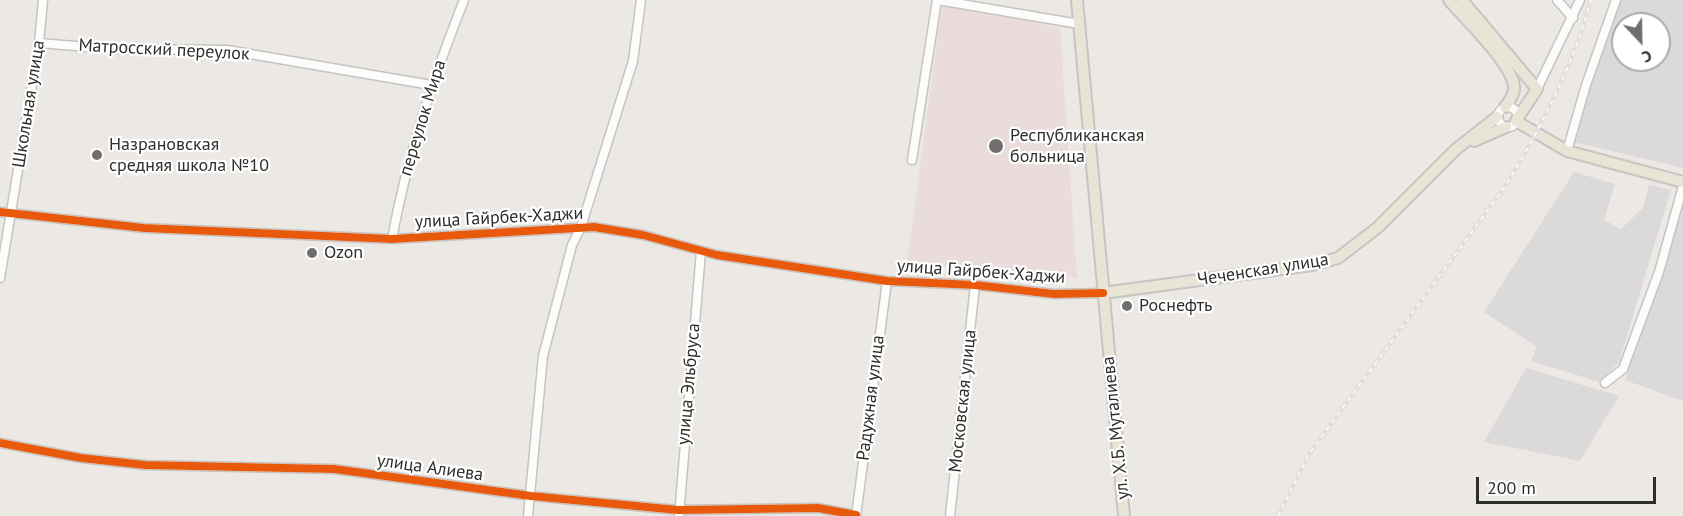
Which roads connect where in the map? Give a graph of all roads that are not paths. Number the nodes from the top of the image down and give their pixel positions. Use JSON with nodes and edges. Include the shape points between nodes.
{"nodes":[{"id":1,"x":43,"y":0,"type":"edge"},
{"id":2,"x":464,"y":0,"type":"edge"},
{"id":3,"x":641,"y":0,"type":"edge"},
{"id":4,"x":938,"y":0,"type":"edge"},
{"id":5,"x":1077,"y":0,"type":"edge"},
{"id":6,"x":1449,"y":0,"type":"edge"},
{"id":7,"x":1462,"y":0,"type":"edge"},
{"id":8,"x":1557,"y":0,"type":"edge"},
{"id":9,"x":1580,"y":0,"type":"edge"},
{"id":10,"x":1616,"y":0,"type":"edge"},
{"id":11,"x":1573,"y":18,"type":"junction"},
{"id":12,"x":1079,"y":24,"type":"junction"},
{"id":13,"x":39,"y":43,"type":"junction"},
{"id":14,"x":431,"y":85,"type":"junction"},
{"id":15,"x":1537,"y":89,"type":"junction"},
{"id":16,"x":1497,"y":117,"type":"joint"},
{"id":17,"x":1511,"y":118,"type":"junction"},
{"id":18,"x":1455,"y":150,"type":"junction"},
{"id":19,"x":1567,"y":151,"type":"junction"},
{"id":20,"x":912,"y":160,"type":"dead end"},
{"id":21,"x":1683,"y":184,"type":"edge"},
{"id":22,"x":0,"y":212,"type":"edge"},
{"id":23,"x":11,"y":213,"type":"junction"},
{"id":24,"x":580,"y":227,"type":"junction"},
{"id":25,"x":392,"y":239,"type":"junction"},
{"id":26,"x":700,"y":251,"type":"junction"},
{"id":27,"x":0,"y":278,"type":"edge"},
{"id":28,"x":887,"y":281,"type":"junction"},
{"id":29,"x":975,"y":285,"type":"junction"},
{"id":30,"x":1102,"y":293,"type":"junction"},
{"id":31,"x":1605,"y":383,"type":"dead end"},
{"id":32,"x":0,"y":443,"type":"edge"},
{"id":33,"x":531,"y":496,"type":"junction"},
{"id":34,"x":819,"y":512,"type":"edge"},
{"id":35,"x":679,"y":513,"type":"edge"},
{"id":36,"x":856,"y":515,"type":"edge"},
{"id":37,"x":528,"y":516,"type":"edge"},
{"id":38,"x":950,"y":516,"type":"edge"},
{"id":39,"x":1124,"y":516,"type":"edge"}],
"edges":[{"from":1,"to":13,"type":"street","name":"Школьная улица"},
{"from":2,"to":14,"type":"street","name":"переулок Мира"},
{"from":3,"to":24,"type":"street","via":[[633,61]]},
{"from":4,"to":12,"type":"street"},
{"from":4,"to":20,"type":"street"},
{"from":5,"to":12,"type":"main road"},
{"from":6,"to":17,"type":"main road","via":[[1503,62],[1511,77]]},
{"from":7,"to":15,"type":"main road"},
{"from":8,"to":11,"type":"street"},
{"from":9,"to":11,"type":"street"},
{"from":10,"to":19,"type":"street"},
{"from":11,"to":15,"type":"street"},
{"from":12,"to":30,"type":"main road"},
{"from":13,"to":14,"type":"street","name":"Матросский переулок","via":[[112,49],[227,50]]},
{"from":13,"to":23,"type":"street","name":"Школьная улица"},
{"from":14,"to":25,"type":"street","name":"переулок Мира","via":[[403,177]]},
{"from":15,"to":17,"type":"main road"},
{"from":16,"to":17,"type":"street","via":[[1500,111]]},
{"from":16,"to":18,"type":"main road"},
{"from":17,"to":18,"type":"main road"},
{"from":17,"to":19,"type":"main road"},
{"from":18,"to":30,"type":"main road","name":"Чеченская улица","via":[[1377,228],[1338,258],[1312,265]]},
{"from":19,"to":21,"type":"main road"},
{"from":21,"to":31,"type":"street","via":[[1659,272],[1623,369]]},
{"from":22,"to":23,"type":"street","name":"улица Гайрбек-Хаджи"},
{"from":23,"to":25,"type":"street","name":"улица Гайрбек-Хаджи","via":[[144,228]]},
{"from":23,"to":27,"type":"street","name":"Школьная улица"},
{"from":24,"to":25,"type":"street","name":"улица Гайрбек-Хаджи"},
{"from":24,"to":26,"type":"street","name":"улица Гайрбек-Хаджи","via":[[643,235]]},
{"from":24,"to":33,"type":"street","via":[[543,356]]},
{"from":26,"to":28,"type":"street","name":"улица Гайрбек-Хаджи"},
{"from":26,"to":35,"type":"street","name":"улица Эльбруса"},
{"from":28,"to":29,"type":"street","name":"улица Гайрбек-Хаджи"},
{"from":28,"to":36,"type":"street","name":"Радужная улица"},
{"from":29,"to":30,"type":"street","name":"улица Гайрбек-Хаджи","via":[[1054,294]]},
{"from":29,"to":38,"type":"street","name":"Московская улица"},
{"from":30,"to":39,"type":"main road","name":"ул. Х.Б. Муталиева"},
{"from":32,"to":33,"type":"street","name":"улица Алиева","via":[[145,465],[334,469]]},
{"from":33,"to":35,"type":"street","name":"улица Алиева"},
{"from":33,"to":37,"type":"street"},
{"from":34,"to":35,"type":"street","name":"улица Алиева"},
{"from":34,"to":36,"type":"street","name":"улица Алиева"}]}
